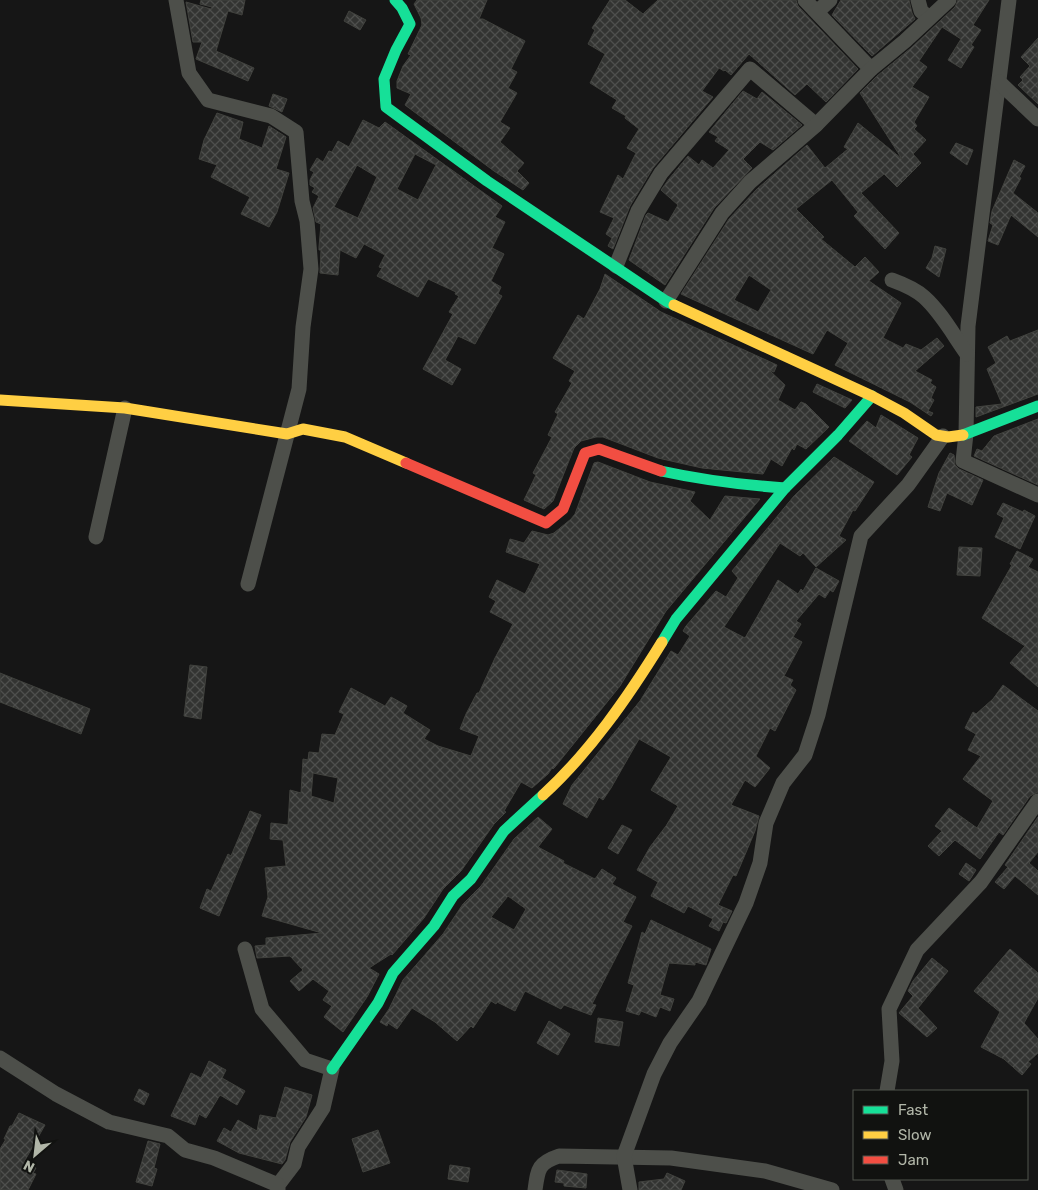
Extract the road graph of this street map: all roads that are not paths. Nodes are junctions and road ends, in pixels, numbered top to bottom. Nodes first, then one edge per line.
1 (176, 0) edge
2 (395, 0) edge
3 (805, 0) edge
4 (830, 0) edge
5 (918, 0) edge
6 (949, 0) edge
7 (1009, 0) edge
8 (817, 12) junction
9 (929, 18) junction
10 (871, 68) junction
11 (998, 82) junction
12 (1038, 119) edge
13 (816, 125) junction
14 (616, 266) junction
15 (892, 280) dead end
16 (666, 301) junction
17 (967, 354) junction
18 (872, 396) junction
19 (0, 400) edge
20 (1038, 406) edge
21 (125, 408) junction
22 (288, 434) junction
23 (966, 434) junction
24 (943, 436) junction
25 (785, 488) junction
26 (1038, 495) edge
27 (96, 537) dead end
28 (248, 584) dead end
29 (1038, 801) edge
30 (244, 949) dead end
31 (0, 1058) edge
32 (332, 1069) junction
33 (887, 1090) edge
34 (624, 1156) junction
35 (278, 1188) edge
36 (535, 1190) edge
37 (630, 1190) edge
38 (832, 1190) edge

1 - 22 street
2 - 14 street
3 - 8 street
4 - 8 street
5 - 9 street
6 - 9 street
7 - 11 street
8 - 10 street
9 - 10 street
10 - 13 street
11 - 12 street
11 - 17 street
13 - 14 street
13 - 16 street
14 - 16 street
15 - 17 street
16 - 18 street
17 - 23 street
18 - 24 street
18 - 25 street
19 - 21 street
20 - 23 street
21 - 22 street
21 - 27 street
22 - 25 street
22 - 28 street
23 - 24 street
23 - 26 street
24 - 34 street
25 - 32 street
29 - 33 street
30 - 32 street
31 - 35 street
32 - 35 street
34 - 36 street
34 - 37 street
34 - 38 street

